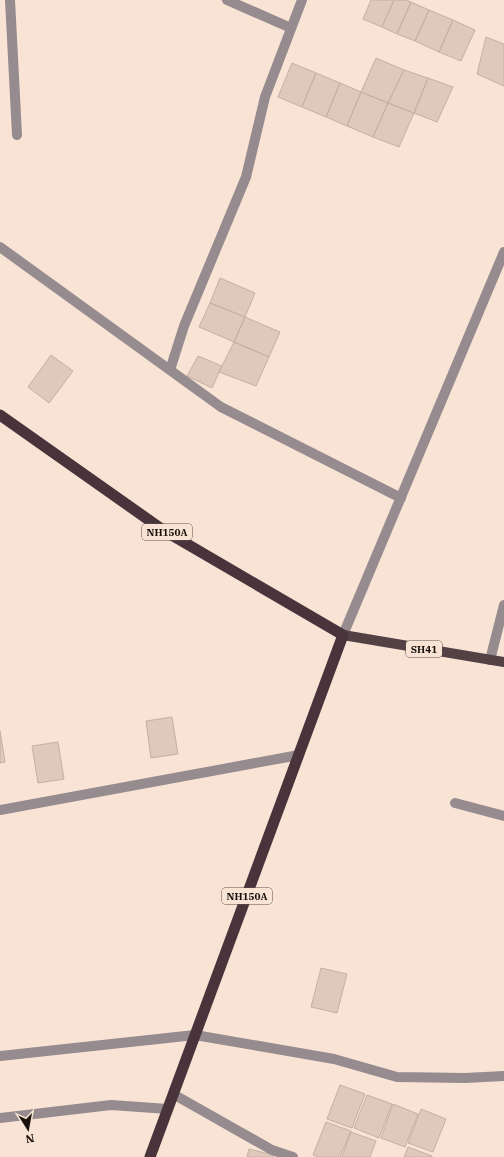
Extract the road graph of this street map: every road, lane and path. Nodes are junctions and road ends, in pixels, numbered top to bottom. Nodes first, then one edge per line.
1 (10, 0) edge
2 (226, 0) edge
3 (302, 0) edge
4 (291, 28) junction
5 (17, 135) dead end
6 (0, 247) edge
7 (504, 252) edge
8 (170, 370) junction
9 (0, 415) edge
10 (401, 498) junction
11 (504, 605) edge
12 (343, 635) junction
13 (490, 660) junction
14 (504, 662) edge
15 (299, 755) junction
16 (455, 803) dead end
17 (0, 810) edge
18 (504, 816) edge
19 (195, 1035) junction
20 (0, 1056) edge
21 (504, 1076) edge
22 (174, 1094) junction
23 (168, 1109) junction
24 (0, 1118) edge
25 (150, 1157) edge
26 (293, 1157) edge

1 - 5 street
2 - 4 street
3 - 4 street
4 - 8 street
6 - 8 street
7 - 10 street
8 - 10 street
9 - 12 highway, NH150A
10 - 12 street
11 - 13 street
12 - 13 main road, SH41
12 - 15 highway, NH150A
13 - 14 main road, SH41
15 - 17 street
15 - 19 highway, NH150A
16 - 18 street
19 - 20 street
19 - 21 street
19 - 22 highway, NH150A
22 - 23 highway, NH150A
22 - 26 street
23 - 24 street
23 - 25 highway, NH150A

